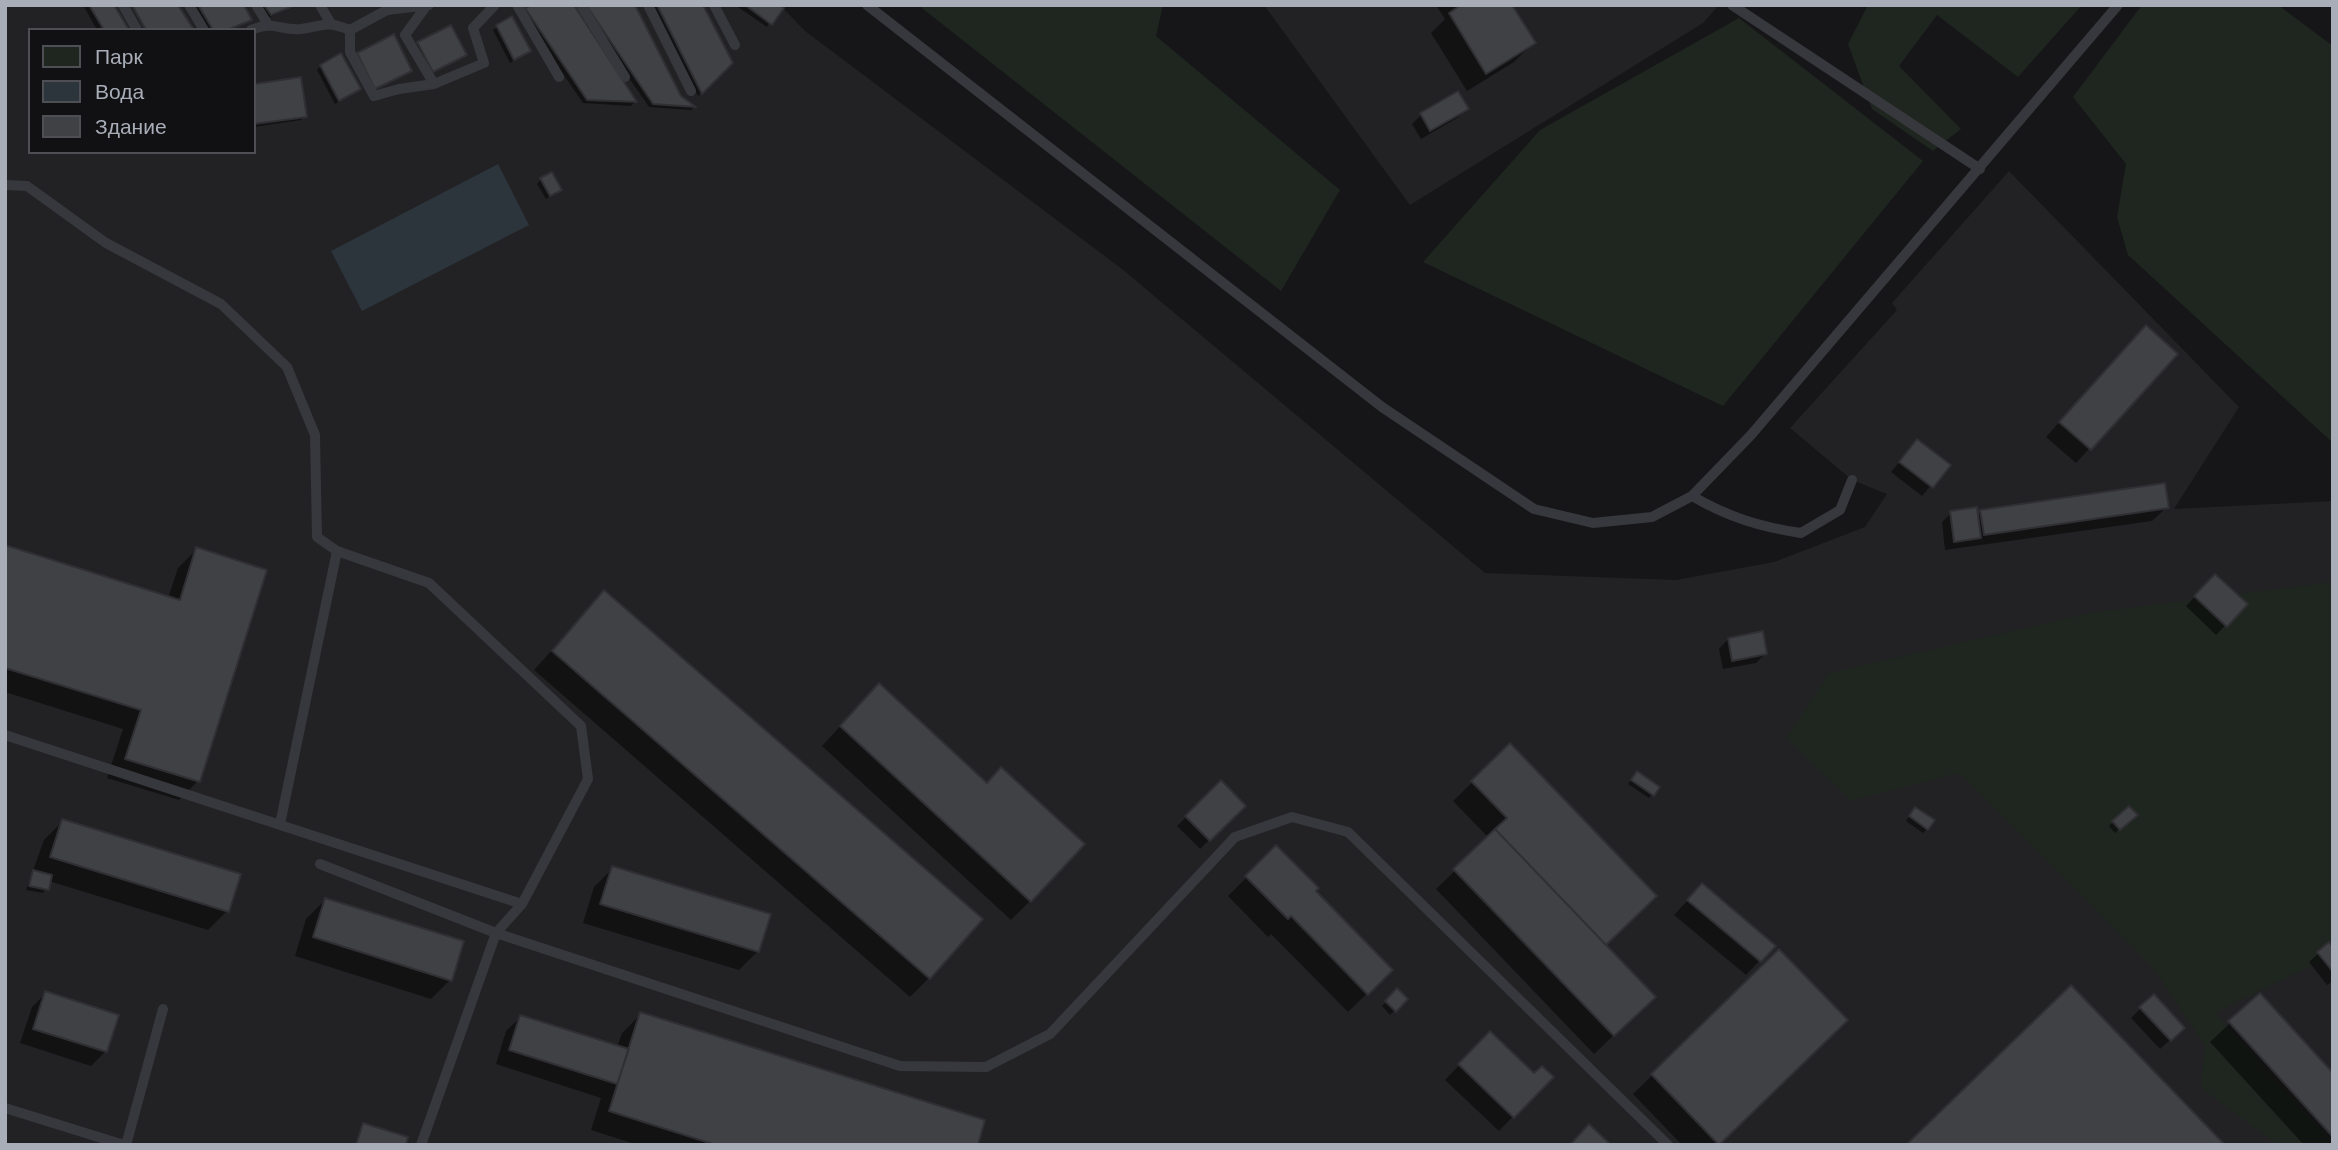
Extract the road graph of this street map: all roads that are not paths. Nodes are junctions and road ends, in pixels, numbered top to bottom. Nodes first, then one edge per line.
1 (123, 5) edge
2 (189, 5) edge
3 (256, 5) edge
4 (320, 5) edge
5 (427, 5) edge
6 (495, 5) edge
7 (517, 5) edge
8 (581, 5) edge
9 (648, 5) edge
10 (714, 5) edge
11 (867, 5) edge
12 (1732, 5) edge
13 (2118, 5) edge
14 (386, 8) edge
15 (330, 22) junction
16 (267, 23) junction
17 (137, 28) edge
18 (203, 28) edge
19 (256, 28) edge
20 (350, 30) junction
21 (735, 45) dead end
22 (559, 77) dead end
23 (625, 78) dead end
24 (434, 84) junction
25 (691, 91) dead end
26 (1980, 169) junction
27 (5, 185) edge
28 (1852, 480) dead end
29 (1692, 496) junction
30 (337, 551) junction
31 (5, 735) edge
32 (280, 824) junction
33 (320, 864) dead end
34 (522, 904) junction
35 (496, 933) junction
36 (163, 1009) dead end
37 (5, 1108) edge
38 (125, 1145) edge
39 (421, 1145) edge
40 (1668, 1145) edge

1 - 17 lane
2 - 18 lane
3 - 16 lane
4 - 15 lane
5 - 14 lane
5 - 24 lane
6 - 24 lane
7 - 22 lane
8 - 23 lane
9 - 25 lane
10 - 21 lane
11 - 29 lane
12 - 26 lane
13 - 26 lane
14 - 20 lane
15 - 16 lane
15 - 20 lane
16 - 19 lane
20 - 24 lane
26 - 29 lane
27 - 30 lane
28 - 29 lane
30 - 32 lane
30 - 34 lane
31 - 32 lane
32 - 34 lane
33 - 35 lane
34 - 35 lane
35 - 39 lane
35 - 40 lane
36 - 38 lane
37 - 38 lane

